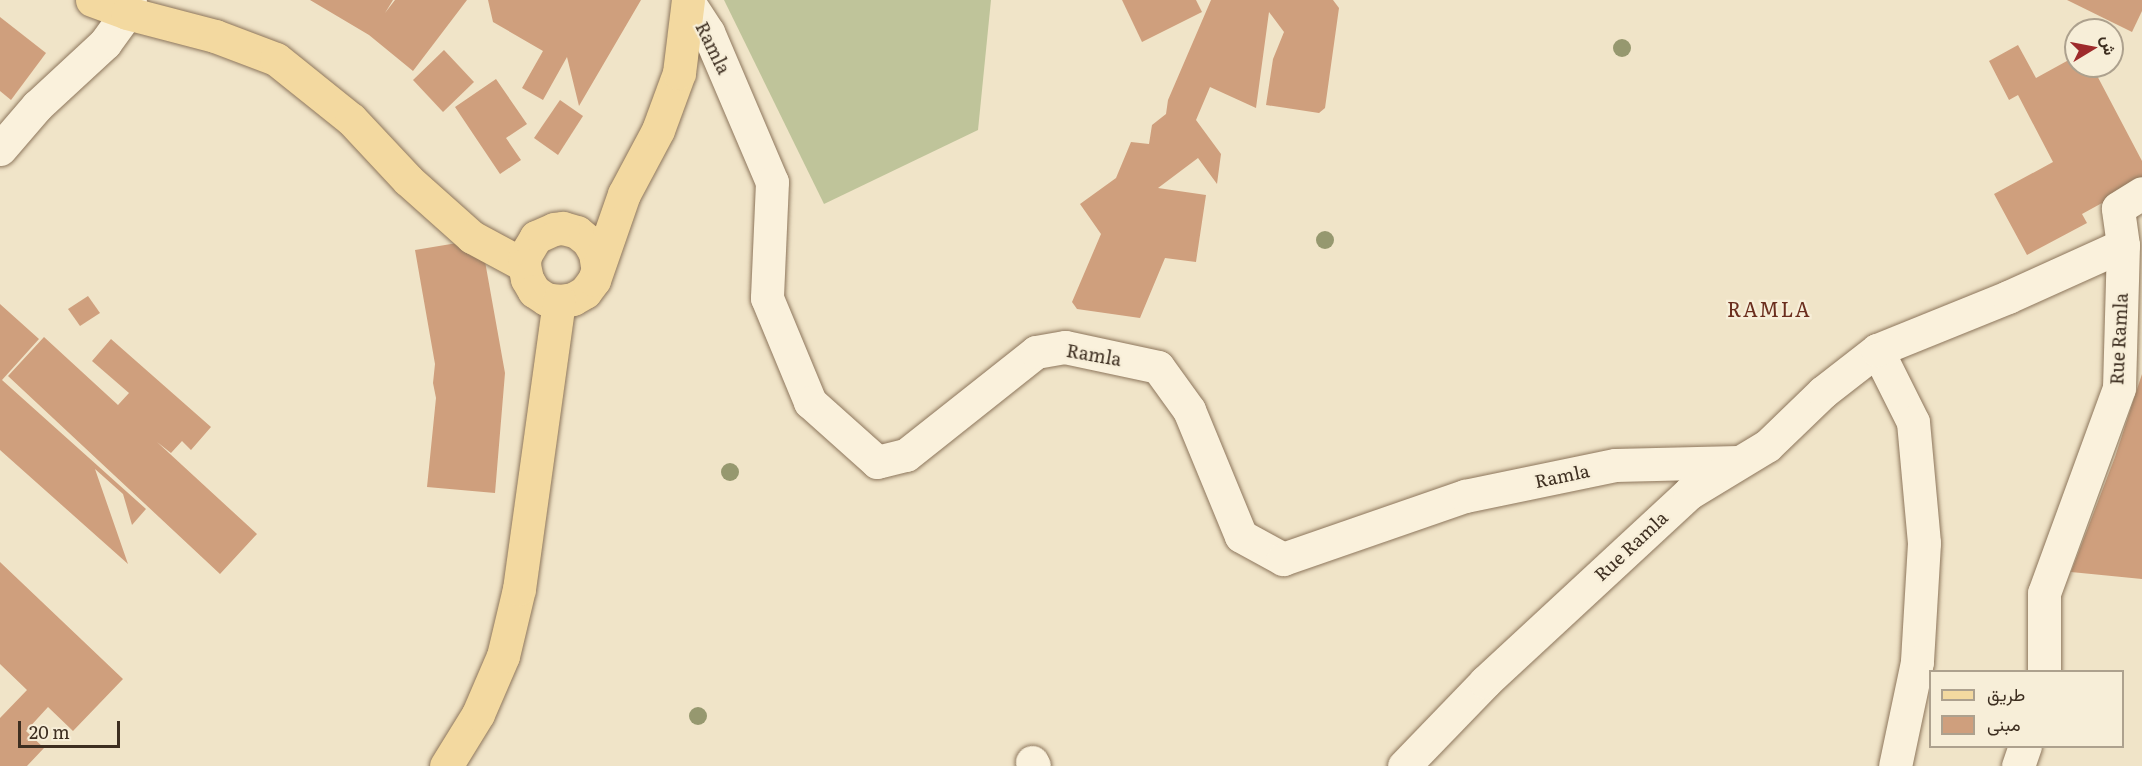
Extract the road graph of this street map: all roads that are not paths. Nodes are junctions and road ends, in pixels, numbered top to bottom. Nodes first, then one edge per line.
1 (92, 0) edge
2 (688, 2) edge
3 (128, 6) edge
4 (0, 149) edge
5 (2142, 193) edge
6 (624, 194) junction
7 (541, 244) junction
8 (2123, 245) junction
9 (597, 266) junction
10 (560, 302) junction
11 (1877, 350) junction
12 (1738, 462) junction
13 (2044, 670) edge
14 (2025, 748) edge
15 (446, 766) edge
16 (1404, 766) edge
17 (1895, 766) edge
18 (2018, 766) edge

1 - 3 main road
2 - 6 main road
2 - 12 street, Ramla
3 - 4 street
3 - 7 main road
5 - 8 street, Rue Ramla
6 - 7 main road
6 - 9 main road
7 - 9 main road
7 - 10 main road
8 - 11 street, Rue Ramla
8 - 13 street, Rue Ramla
9 - 10 main road
10 - 15 main road
11 - 12 street, Rue Ramla
11 - 17 street
12 - 16 street, Rue Ramla
14 - 18 street

